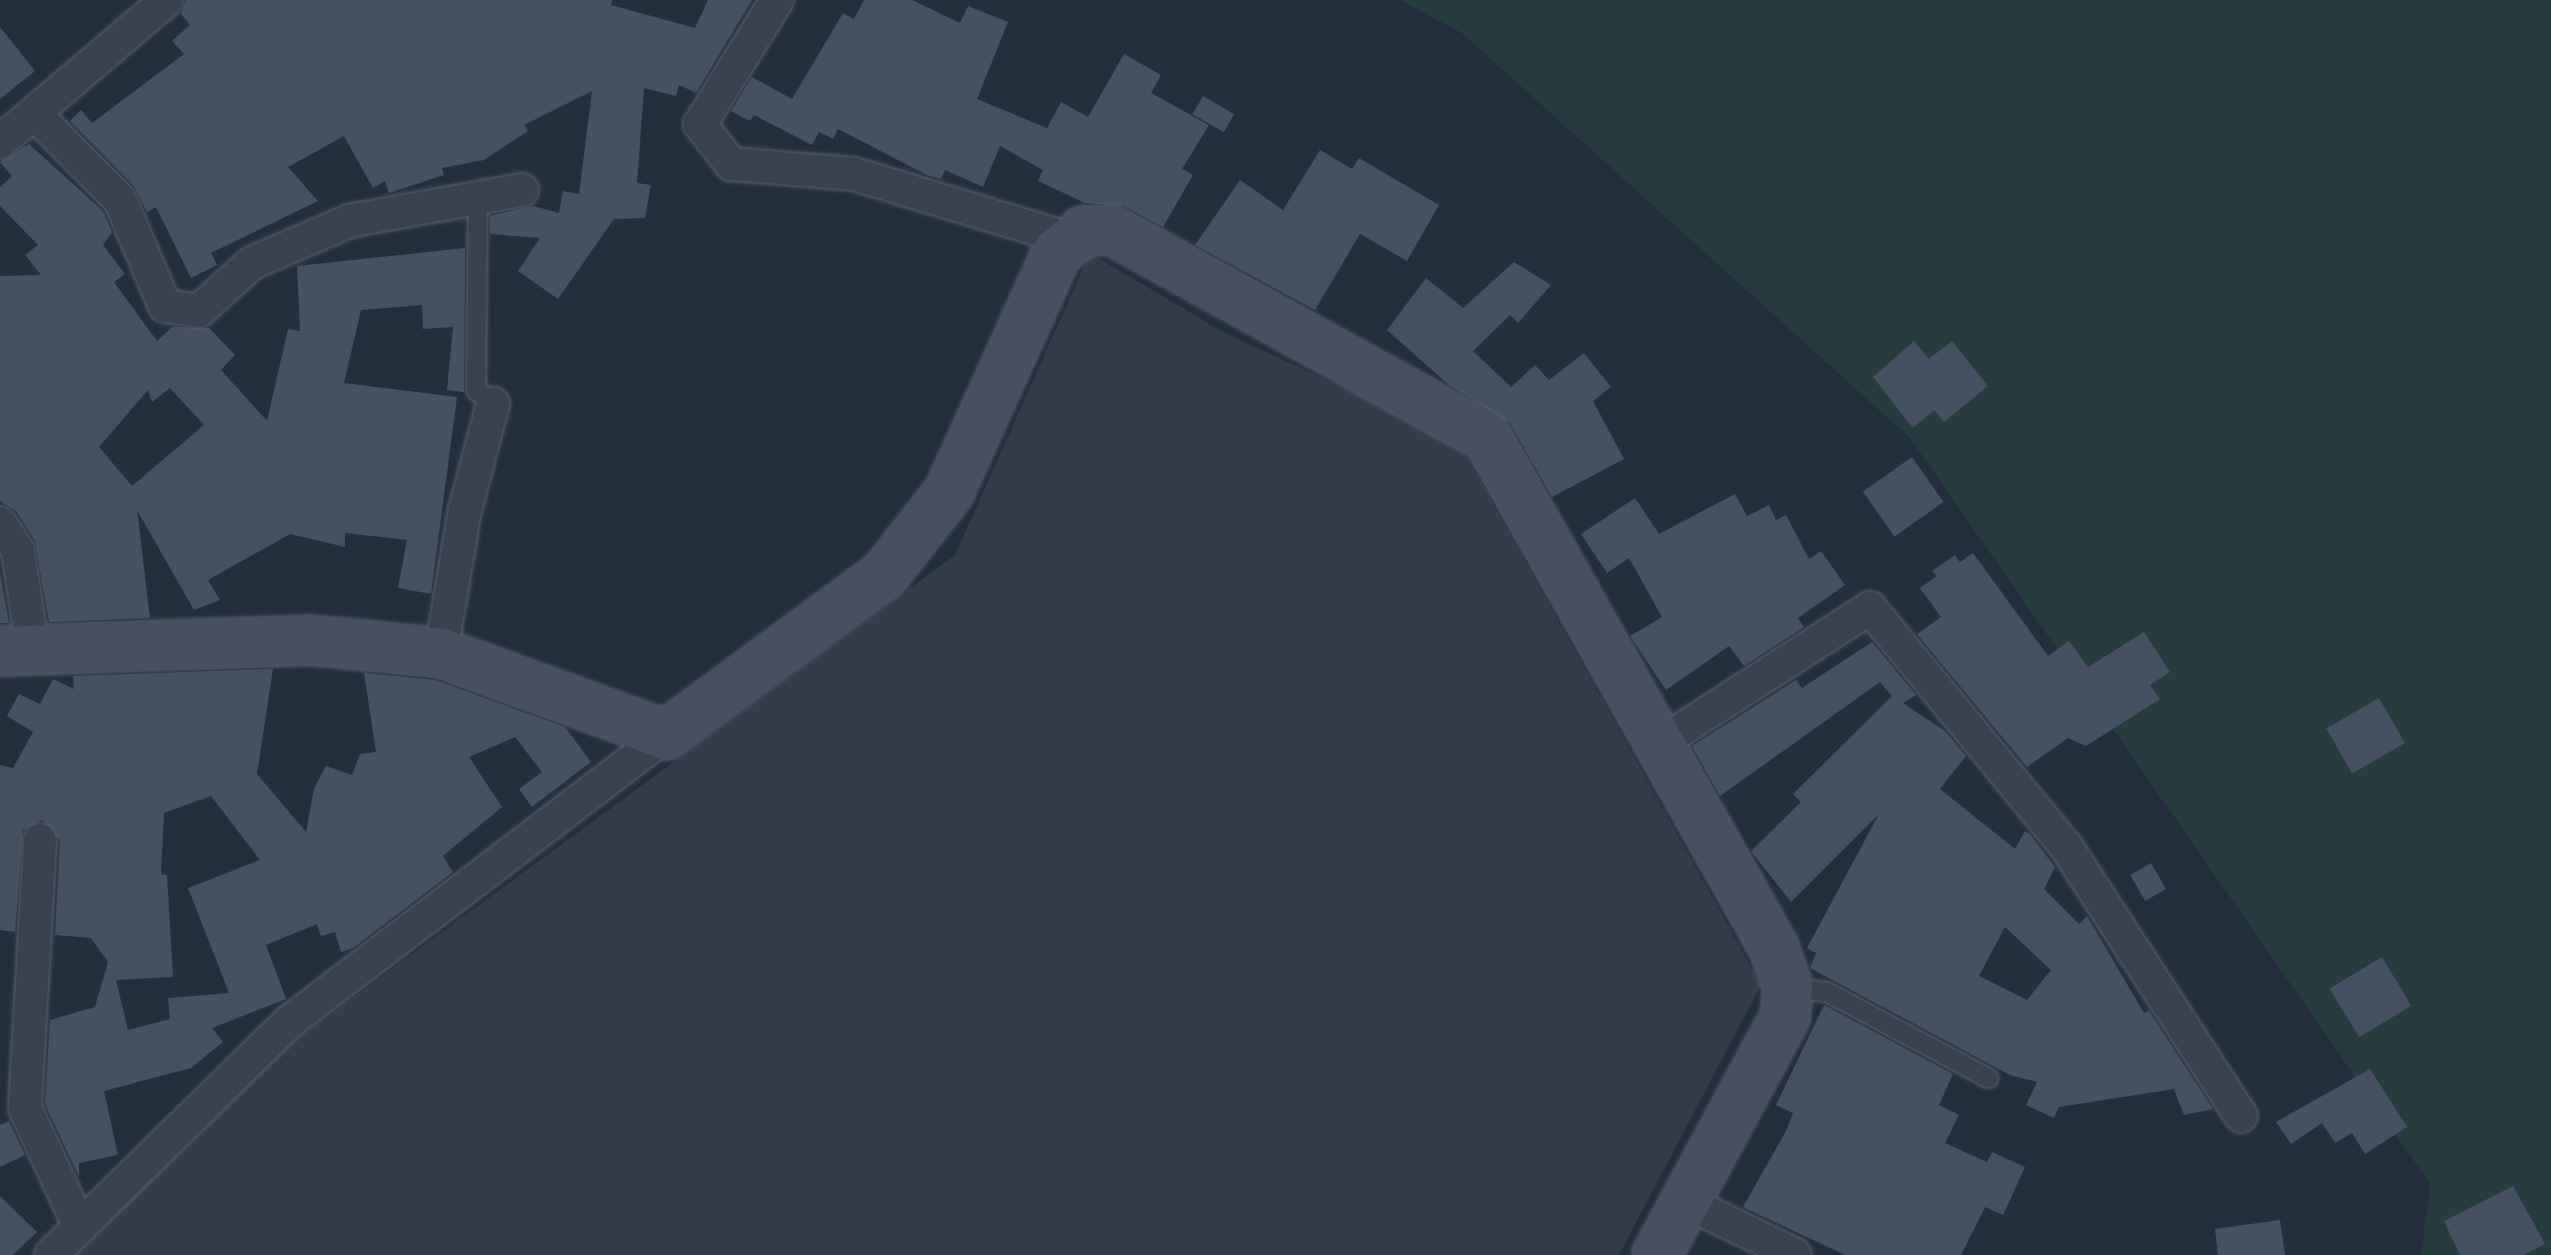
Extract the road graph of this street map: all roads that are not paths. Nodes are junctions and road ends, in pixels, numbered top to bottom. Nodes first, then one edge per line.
1 (167, 0) edge
2 (777, 0) edge
3 (34, 113) junction
4 (0, 142) edge
5 (522, 190) dead end
6 (478, 198) junction
7 (1072, 240) junction
8 (494, 404) joint
9 (0, 522) edge
10 (440, 652) junction
11 (11, 656) edge
12 (666, 735) junction
13 (1660, 744) junction
14 (40, 840) dead end
15 (1788, 988) junction
16 (1988, 1078) dead end
17 (12, 1114) edge
18 (2240, 1116) dead end
19 (1684, 1201) junction
20 (80, 1227) junction
21 (51, 1255) edge
22 (1657, 1255) edge
23 (1795, 1255) edge

1 - 3 street
2 - 7 street
3 - 4 street
3 - 6 street
5 - 6 street
6 - 8 lane
7 - 12 street
7 - 13 street
8 - 10 street
9 - 11 street
10 - 11 street
10 - 12 street
12 - 20 street
13 - 15 street
13 - 18 street
14 - 17 street
15 - 16 lane
15 - 19 street
17 - 20 street
19 - 22 street
19 - 23 street
20 - 21 street

